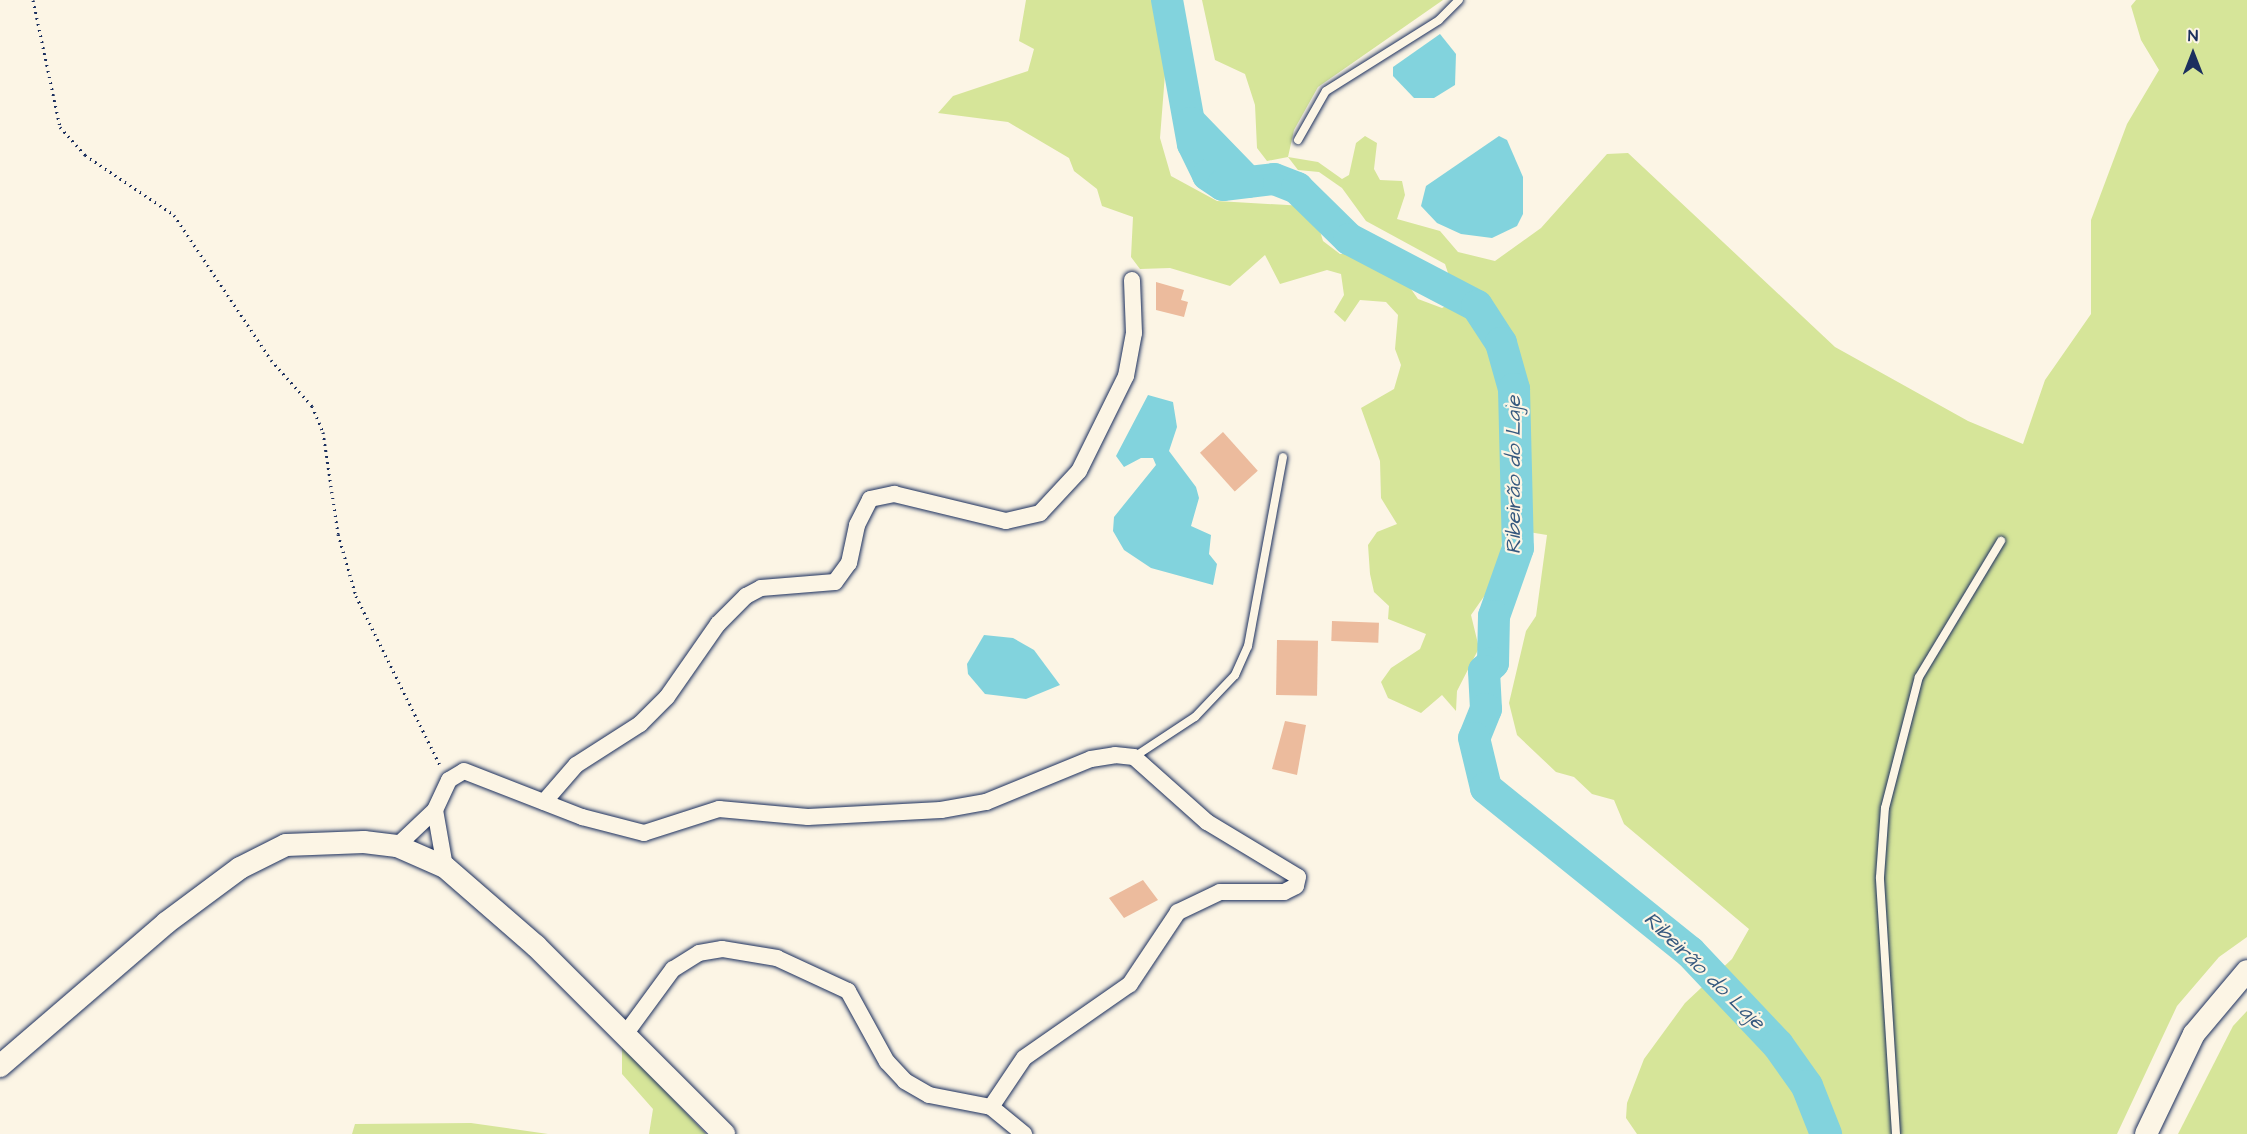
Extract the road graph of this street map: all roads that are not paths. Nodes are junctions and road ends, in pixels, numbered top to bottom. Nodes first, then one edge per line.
1 (1459, 0) edge
2 (1298, 140) dead end
3 (1132, 280) dead end
4 (1283, 457) dead end
5 (2001, 541) dead end
6 (1134, 757) junction
7 (544, 802) junction
8 (435, 810) junction
9 (397, 846) junction
10 (445, 867) junction
11 (2247, 971) edge
12 (626, 1033) junction
13 (0, 1066) edge
14 (991, 1107) junction
15 (724, 1134) edge
16 (1024, 1134) edge
17 (1896, 1134) edge
18 (2146, 1134) edge

1 - 2 lane
3 - 7 street
4 - 6 lane
5 - 17 lane
6 - 7 street
6 - 14 street
7 - 8 street
8 - 9 street
8 - 10 street
9 - 10 main road
9 - 13 main road
10 - 12 main road
11 - 18 main road
12 - 14 street
12 - 15 main road
14 - 16 street

